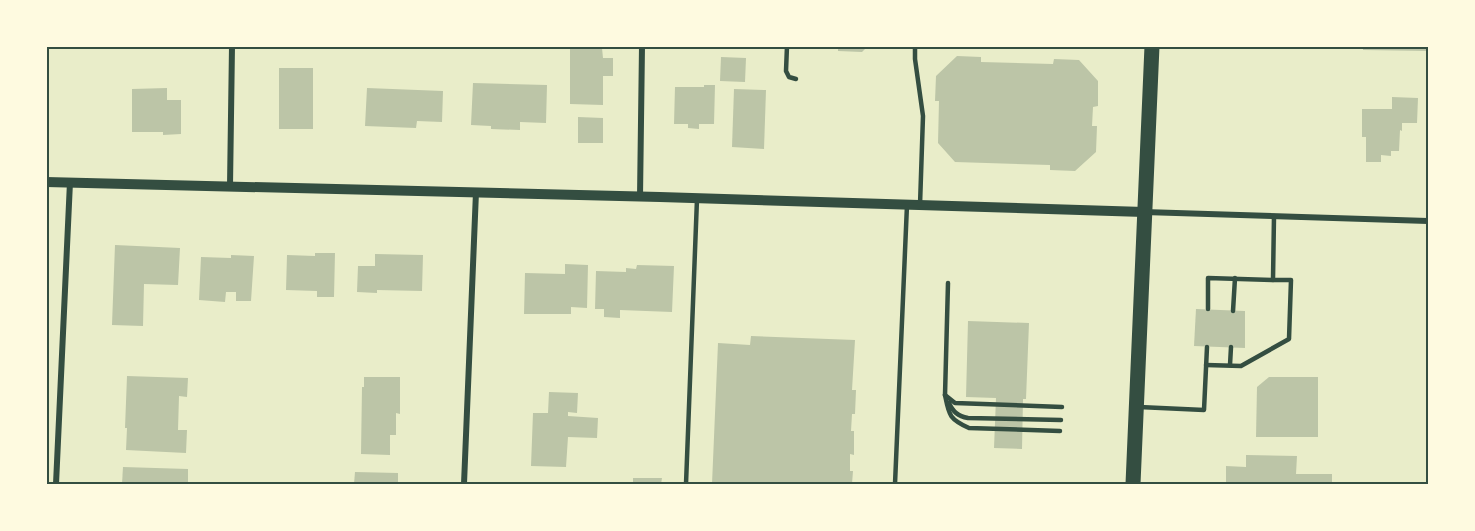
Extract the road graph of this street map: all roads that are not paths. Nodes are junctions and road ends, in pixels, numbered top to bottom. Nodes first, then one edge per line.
1 (232, 46) edge
2 (642, 46) edge
3 (787, 46) edge
4 (915, 46) edge
5 (1152, 46) edge
6 (796, 79) dead end
7 (46, 182) edge
8 (70, 182) junction
9 (230, 186) junction
10 (476, 192) junction
11 (640, 196) junction
12 (697, 198) junction
13 (907, 205) junction
14 (920, 205) junction
15 (1144, 212) junction
16 (1274, 216) junction
17 (1428, 221) edge
18 (1235, 278) junction
19 (1273, 280) junction
20 (948, 283) dead end
21 (1208, 309) dead end
22 (1233, 311) dead end
23 (1207, 347) dead end
24 (1231, 347) dead end
25 (1206, 365) junction
26 (1230, 365) junction
27 (945, 395) junction
28 (1062, 407) dead end
29 (1137, 407) junction
30 (1061, 420) dead end
31 (1060, 431) dead end
32 (57, 484) edge
33 (464, 484) edge
34 (686, 484) edge
35 (895, 484) edge
36 (1133, 484) edge

1 - 9 street
2 - 11 street
3 - 6 lane
4 - 14 lane
5 - 15 main road
7 - 8 street
8 - 9 street
8 - 32 street
9 - 10 street
10 - 11 street
10 - 33 street
11 - 12 street
12 - 13 street
12 - 34 lane
13 - 14 street
13 - 35 lane
14 - 15 street
15 - 16 street
15 - 29 main road
16 - 17 street
16 - 19 lane
18 - 19 lane
18 - 21 lane
18 - 22 lane
19 - 26 lane
20 - 27 lane
23 - 25 lane
24 - 26 lane
25 - 26 lane
25 - 29 lane
27 - 28 lane
27 - 30 lane
27 - 31 lane
29 - 36 main road

